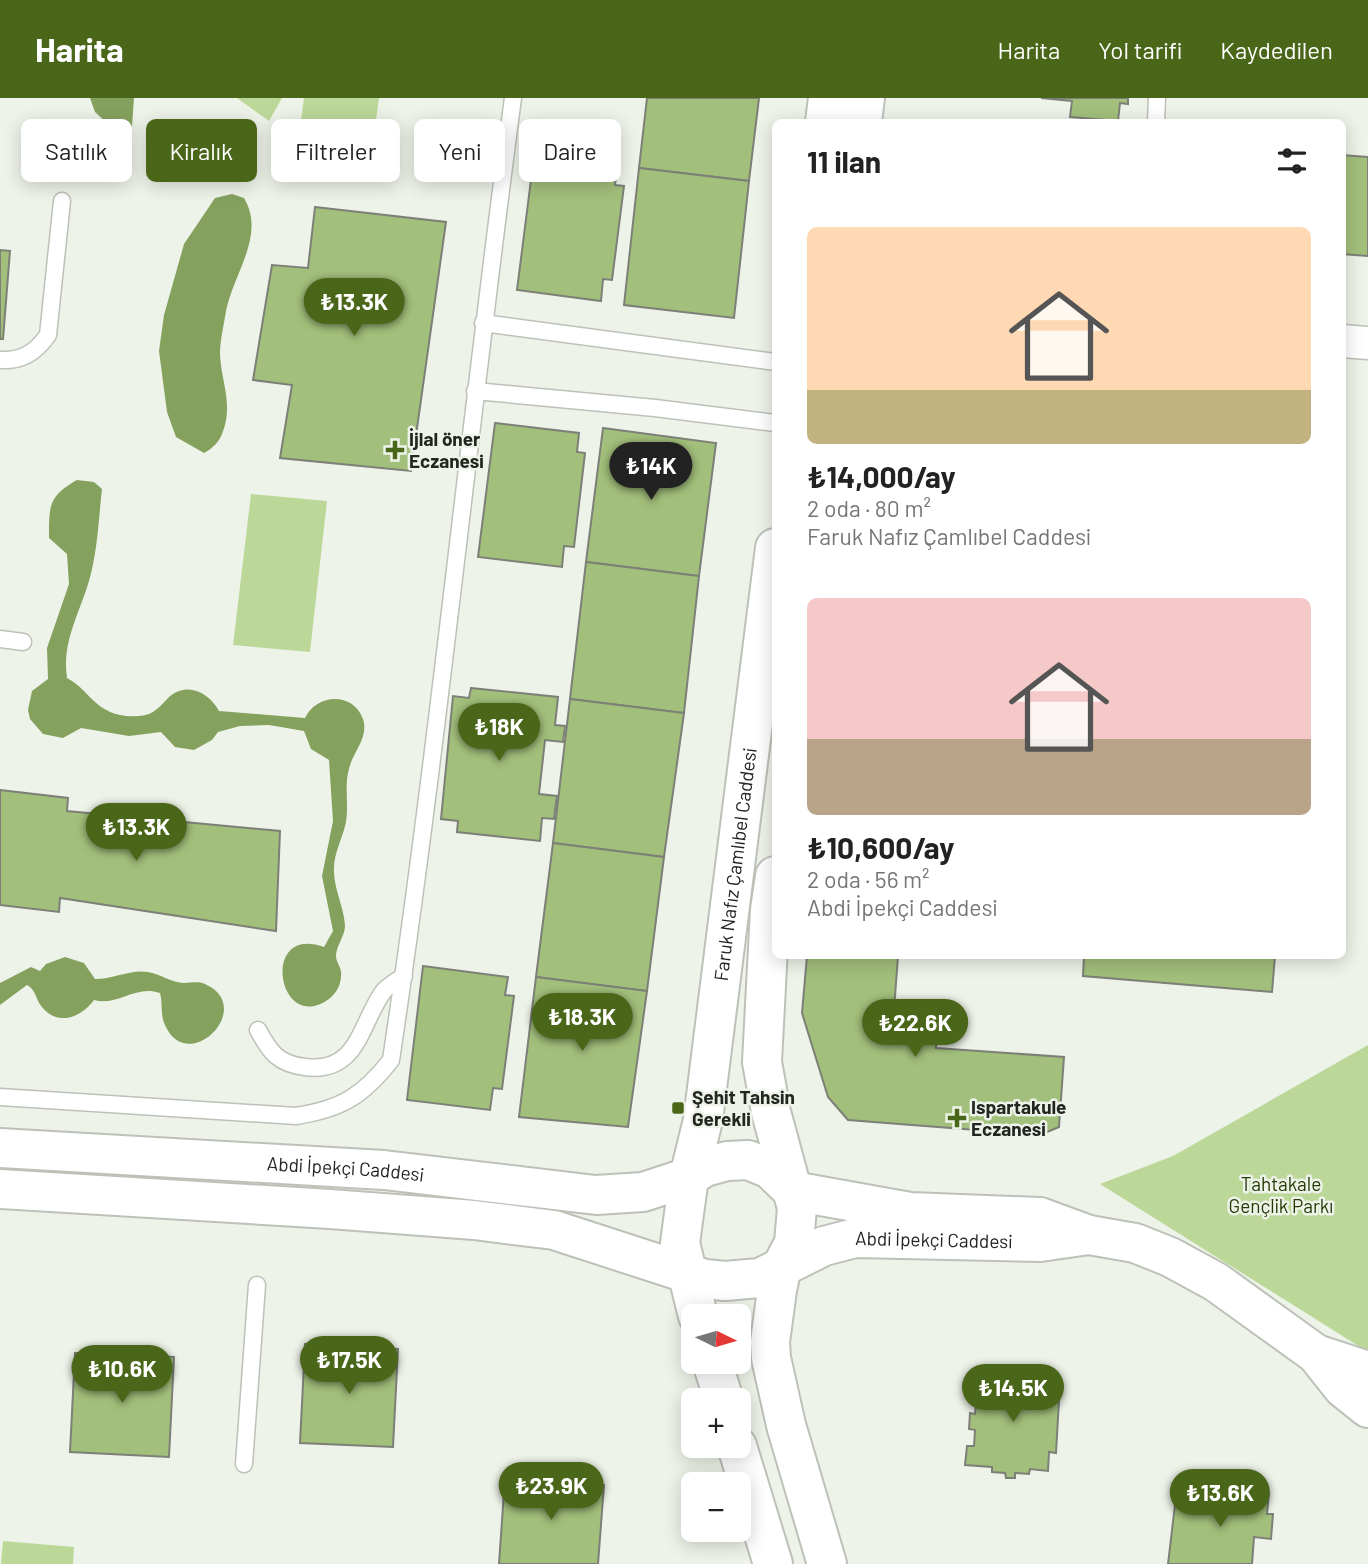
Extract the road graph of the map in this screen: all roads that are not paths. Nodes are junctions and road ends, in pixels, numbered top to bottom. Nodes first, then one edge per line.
1 (513, 98) edge
2 (828, 98) edge
3 (865, 98) edge
4 (1157, 98) edge
5 (825, 119) edge
6 (862, 119) edge
7 (1156, 119) edge
8 (62, 201) dead end
9 (482, 323) junction
10 (1346, 341) edge
11 (1368, 343) edge
12 (0, 360) edge
13 (772, 362) edge
14 (475, 391) junction
15 (772, 423) edge
16 (772, 572) edge
17 (0, 639) edge
18 (23, 642) dead end
19 (772, 903) edge
20 (404, 976) junction
21 (258, 1030) dead end
22 (0, 1097) edge
23 (0, 1148) edge
24 (689, 1177) junction
25 (0, 1189) edge
26 (793, 1191) junction
27 (1089, 1235) junction
28 (782, 1266) junction
29 (685, 1272) junction
30 (257, 1285) dead end
31 (694, 1304) edge
32 (1317, 1354) junction
33 (1368, 1371) edge
34 (1368, 1408) edge
35 (741, 1458) edge
36 (244, 1464) dead end
37 (773, 1564) edge
38 (827, 1564) edge

1 - 9 lane
2 - 5 street
3 - 6 street
4 - 7 lane
8 - 12 lane
9 - 13 lane
9 - 14 lane
10 - 11 street
14 - 15 lane
14 - 20 lane
16 - 24 street, Faruk Nafız Çamlıbel Caddesi
17 - 18 lane
19 - 26 street, Faruk Nafız Çamlıbel Caddesi
20 - 21 lane
20 - 22 lane
23 - 24 street, Abdi İpekçi Caddesi
24 - 26 street
24 - 29 street, Faruk Nafız Çamlıbel Caddesi
25 - 29 street, Abdi İpekçi Caddesi
26 - 27 street, Abdi İpekçi Caddesi
26 - 28 street, Faruk Nafız Çamlıbel Caddesi
27 - 28 street, Abdi İpekçi Caddesi
27 - 32 street, Abdi İpekçi Caddesi
28 - 29 street
28 - 38 street, Faruk Nafız Çamlıbel Caddesi
29 - 31 street, Faruk Nafız Çamlıbel Caddesi
30 - 36 lane
32 - 33 street
32 - 34 street
35 - 37 street

